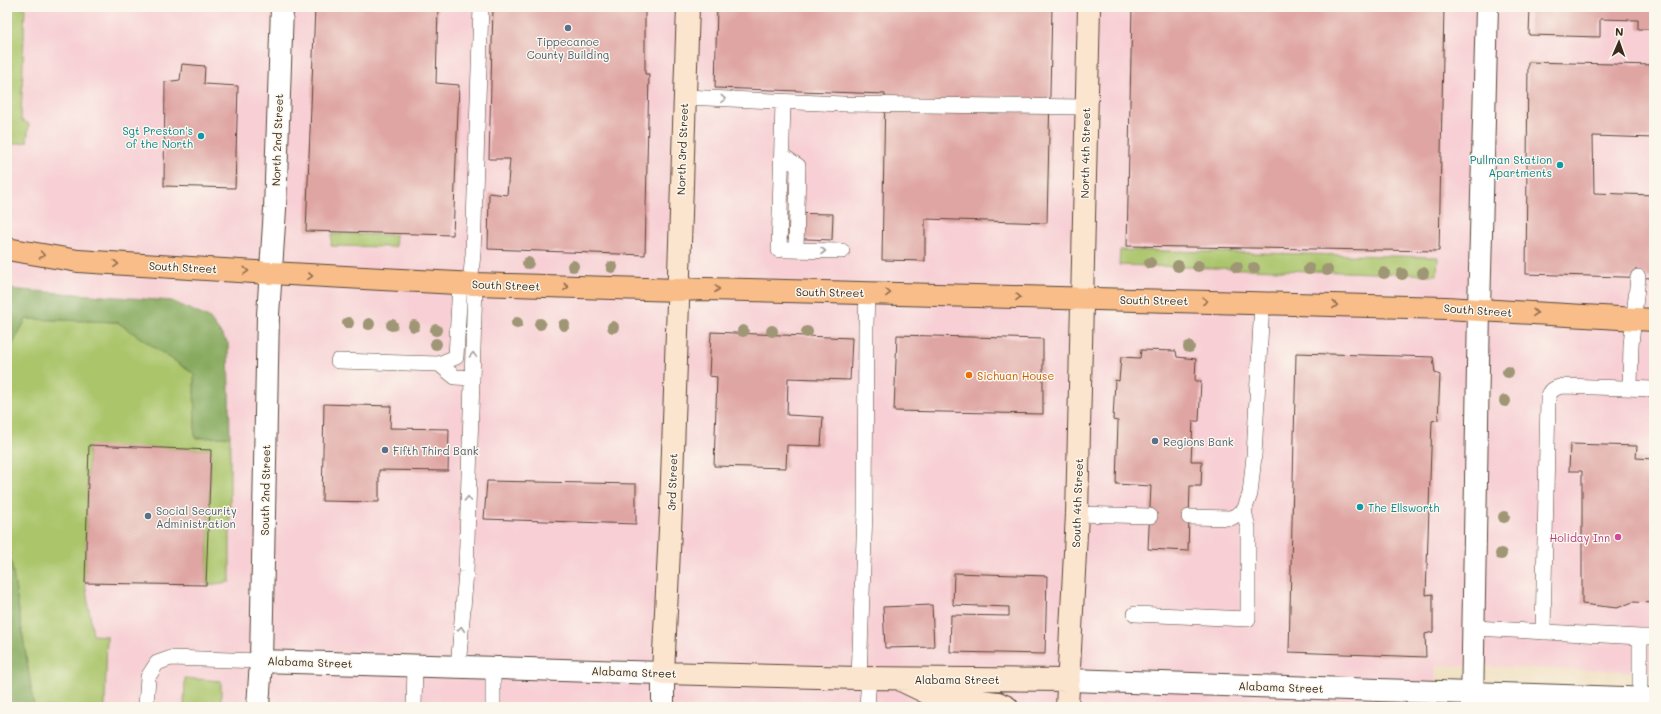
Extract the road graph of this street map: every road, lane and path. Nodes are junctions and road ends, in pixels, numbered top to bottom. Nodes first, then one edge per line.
1 (282, 7) edge
2 (481, 7) edge
3 (688, 7) edge
4 (1089, 7) edge
5 (1487, 7) edge
6 (684, 97) junction
7 (783, 102) junction
8 (1086, 107) junction
9 (783, 156) junction
10 (7, 249) edge
11 (796, 250) junction
12 (842, 251) dead end
13 (271, 273) junction
14 (1638, 278) dead end
15 (469, 284) junction
16 (678, 290) junction
17 (868, 293) junction
18 (1082, 298) junction
19 (1262, 303) junction
20 (1479, 309) junction
21 (1644, 319) edge
22 (338, 361) dead end
23 (439, 364) junction
24 (472, 378) junction
25 (1630, 388) junction
26 (1654, 389) edge
27 (1244, 511) junction
28 (1077, 514) junction
29 (1150, 516) dead end
30 (1189, 517) dead end
31 (1135, 614) dead end
32 (1474, 628) junction
33 (1543, 632) junction
34 (1647, 637) edge
35 (261, 661) junction
36 (415, 666) junction
37 (458, 668) junction
38 (493, 668) junction
39 (663, 673) junction
40 (864, 678) junction
41 (897, 678) junction
42 (1069, 680) junction
43 (1647, 698) edge
44 (1472, 700) edge
45 (146, 707) edge
46 (258, 707) edge
47 (414, 707) edge
48 (493, 707) edge
49 (663, 707) edge
50 (867, 707) edge
51 (1006, 707) edge
52 (1067, 707) edge

1 - 13 street, North 2nd Street
2 - 15 lane
3 - 6 street, North 3rd Street
4 - 8 street, North 4th Street
5 - 20 street
6 -> 7 lane
6 - 16 street, North 3rd Street
7 - 8 lane
7 - 9 lane
8 - 18 street, North 4th Street
9 - 11 lane
9 - 11 lane
10 -> 13 main road, South Street
11 -> 12 lane
13 -> 15 main road, South Street
13 - 35 street, South 2nd Street
14 - 21 lane
15 -> 16 main road, South Street
15 - 23 lane
24 -> 15 lane
16 -> 17 main road, South Street
16 - 39 street, 3rd Street
17 -> 18 main road, South Street
17 - 40 lane
18 -> 19 main road, South Street
18 - 28 street, South 4th Street
19 -> 20 main road, South Street
19 - 27 lane
20 -> 21 main road, South Street
20 - 32 street
21 - 25 lane
22 - 23 lane
23 - 24 lane
37 -> 24 lane
25 - 26 lane
25 - 33 lane
27 - 30 lane
27 - 31 lane
28 - 29 lane
28 - 42 street, South 4th Street
32 - 33 lane
32 - 44 street
33 - 34 lane
34 - 43 lane
35 - 36 street, Alabama Street
35 - 45 lane
35 - 46 street, South 2nd Street
36 - 37 street, Alabama Street
36 - 47 lane
37 - 38 street, Alabama Street
38 - 39 street, Alabama Street
38 - 48 lane
39 - 40 street, Alabama Street
39 - 49 street
40 - 41 street, Alabama Street
40 - 50 lane
41 - 42 street, Alabama Street
41 - 51 street
42 - 44 street, Alabama Street
42 - 52 street, South 4th Street
43 - 44 street, Alabama Street

